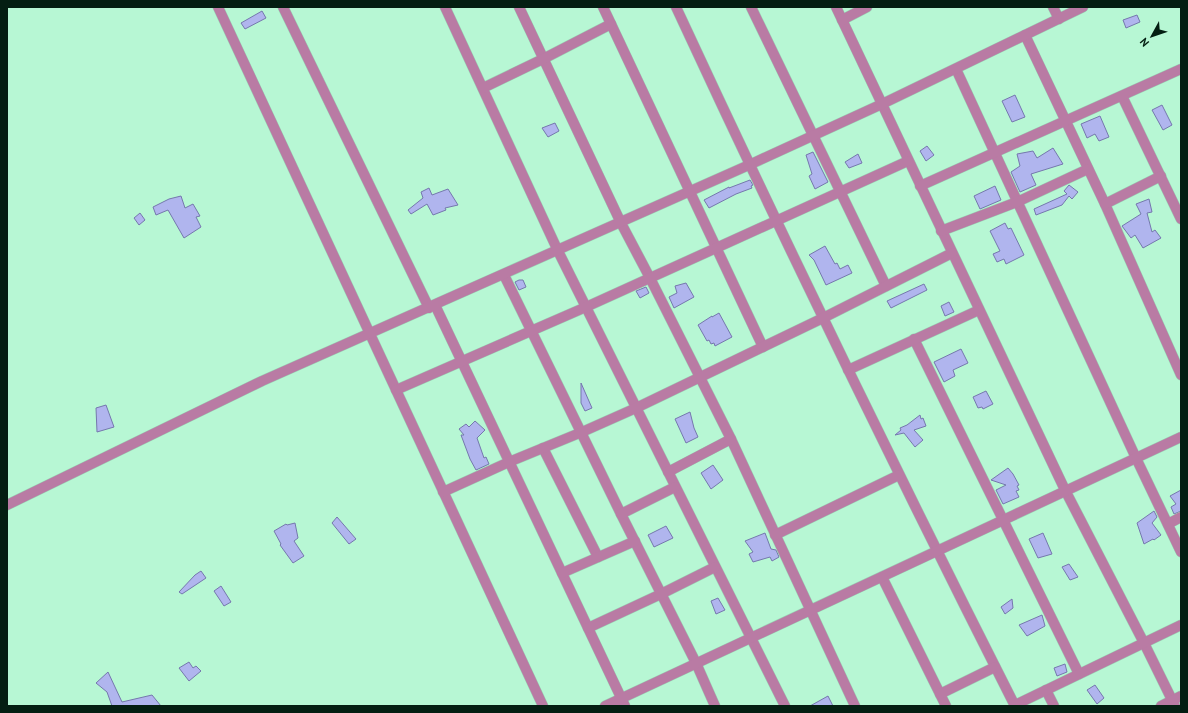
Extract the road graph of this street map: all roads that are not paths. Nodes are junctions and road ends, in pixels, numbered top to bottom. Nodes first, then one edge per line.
1 (218, 7) edge
2 (283, 7) edge
3 (445, 7) edge
4 (519, 7) edge
5 (603, 7) edge
6 (676, 7) edge
7 (752, 7) edge
8 (836, 7) edge
9 (867, 7) edge
10 (1053, 7) edge
11 (1083, 7) edge
12 (1059, 18) junction
13 (842, 20) junction
14 (611, 24) junction
15 (1025, 35) junction
16 (543, 59) junction
17 (956, 68) junction
18 (1180, 71) edge
19 (483, 88) junction
20 (1122, 96) junction
21 (882, 104) junction
22 (1066, 121) junction
23 (814, 136) junction
24 (995, 153) junction
25 (908, 161) junction
26 (749, 165) junction
27 (1088, 169) junction
28 (1161, 176) junction
29 (920, 186) junction
30 (841, 191) junction
31 (689, 192) junction
32 (1017, 202) junction
33 (1105, 204) junction
34 (1181, 219) edge
35 (776, 221) junction
36 (621, 223) junction
37 (941, 231) junction
38 (716, 248) junction
39 (558, 251) junction
40 (952, 253) junction
41 (504, 275) junction
42 (650, 278) junction
43 (886, 286) junction
44 (432, 306) junction
45 (586, 307) junction
46 (979, 310) junction
47 (823, 318) junction
48 (532, 330) junction
49 (370, 334) junction
50 (914, 340) junction
51 (763, 347) junction
52 (461, 361) junction
53 (1179, 363) edge
54 (848, 370) junction
55 (1181, 375) edge
56 (701, 377) junction
57 (396, 390) junction
58 (636, 408) junction
59 (582, 432) junction
60 (1181, 437) edge
61 (731, 439) junction
62 (543, 448) junction
63 (1136, 458) junction
64 (509, 462) junction
65 (668, 472) junction
66 (899, 475) junction
67 (675, 487) junction
68 (1065, 490) junction
69 (443, 492) junction
70 (7, 505) edge
71 (621, 514) junction
72 (1181, 517) edge
73 (1003, 519) junction
74 (1168, 524) junction
75 (775, 535) junction
76 (635, 541) junction
77 (936, 551) junction
78 (1181, 552) edge
79 (598, 557) junction
80 (715, 567) junction
81 (562, 573) junction
82 (882, 577) junction
83 (661, 594) junction
84 (810, 609) junction
85 (1181, 625) edge
86 (588, 628) junction
87 (750, 638) junction
88 (1144, 643) junction
89 (696, 663) junction
90 (995, 666) junction
91 (1079, 674) junction
92 (1046, 690) junction
93 (940, 694) junction
94 (1176, 701) edge
95 (624, 702) edge
96 (1015, 705) edge
97 (543, 706) edge
98 (605, 706) edge
99 (715, 706) edge
100 (785, 706) edge
101 (855, 706) edge
102 (946, 706) edge
103 (1054, 706) edge
104 (1161, 706) edge

1 - 49 street
2 - 44 street
3 - 19 street
4 - 16 street
5 - 14 street
6 - 26 street
7 - 23 street
8 - 13 street
9 - 13 street
10 - 12 street
11 - 12 street
12 - 15 street
13 - 21 street
14 - 16 street
14 - 31 street
15 - 17 street
15 - 22 street
16 - 19 street
16 - 36 street
17 - 21 street
17 - 24 street
18 - 20 street
19 - 39 street
20 - 22 street
20 - 28 street
21 - 23 street
21 - 25 street
22 - 24 street
22 - 27 street
23 - 26 street
23 - 30 street
24 - 29 street
24 - 32 street
25 - 29 street
25 - 30 street
26 - 31 street
26 - 35 street
27 - 32 street
27 - 33 street
28 - 33 street
28 - 34 street
29 - 37 street
30 - 35 street
30 - 43 street
31 - 36 street
31 - 38 street
32 - 37 street
32 - 63 street
33 - 53 street
35 - 38 street
35 - 47 street
36 - 39 street
36 - 42 street
37 - 40 street
38 - 42 street
38 - 51 street
39 - 41 street
39 - 45 street
40 - 43 street
40 - 46 street
41 - 44 street
41 - 48 street
42 - 45 street
42 - 56 street
43 - 47 street
44 - 49 street
44 - 52 street
45 - 48 street
45 - 58 street
46 - 50 street
46 - 68 street
47 - 51 street
47 - 54 street
48 - 52 street
48 - 59 street
49 - 57 street
49 - 70 street
50 - 54 street
50 - 73 street
51 - 56 street
52 - 57 street
52 - 64 street
53 - 55 street
54 - 66 street
56 - 58 street
56 - 61 street
57 - 69 street
58 - 59 street
58 - 65 street
59 - 62 street
59 - 71 street
60 - 63 street
61 - 65 street
61 - 75 street
62 - 64 street
62 - 79 street
63 - 68 street
63 - 74 street
64 - 69 street
64 - 81 street
65 - 67 street
66 - 75 street
66 - 77 street
67 - 71 street
67 - 80 street
68 - 73 street
68 - 88 street
69 - 97 street
71 - 76 street
72 - 74 street
73 - 77 street
73 - 91 street
74 - 78 street
75 - 84 street
76 - 79 street
76 - 83 street
77 - 82 street
77 - 90 street
79 - 81 street
80 - 83 street
80 - 87 street
81 - 86 street
82 - 84 street
82 - 93 street
83 - 86 street
83 - 89 street
84 - 87 street
84 - 101 street
85 - 88 street
86 - 95 street
87 - 89 street
87 - 100 street
88 - 91 street
88 - 94 street
89 - 95 street
89 - 99 street
90 - 93 street
90 - 96 street
91 - 92 street
92 - 96 street
92 - 103 street
93 - 102 street
94 - 104 street
95 - 98 street

